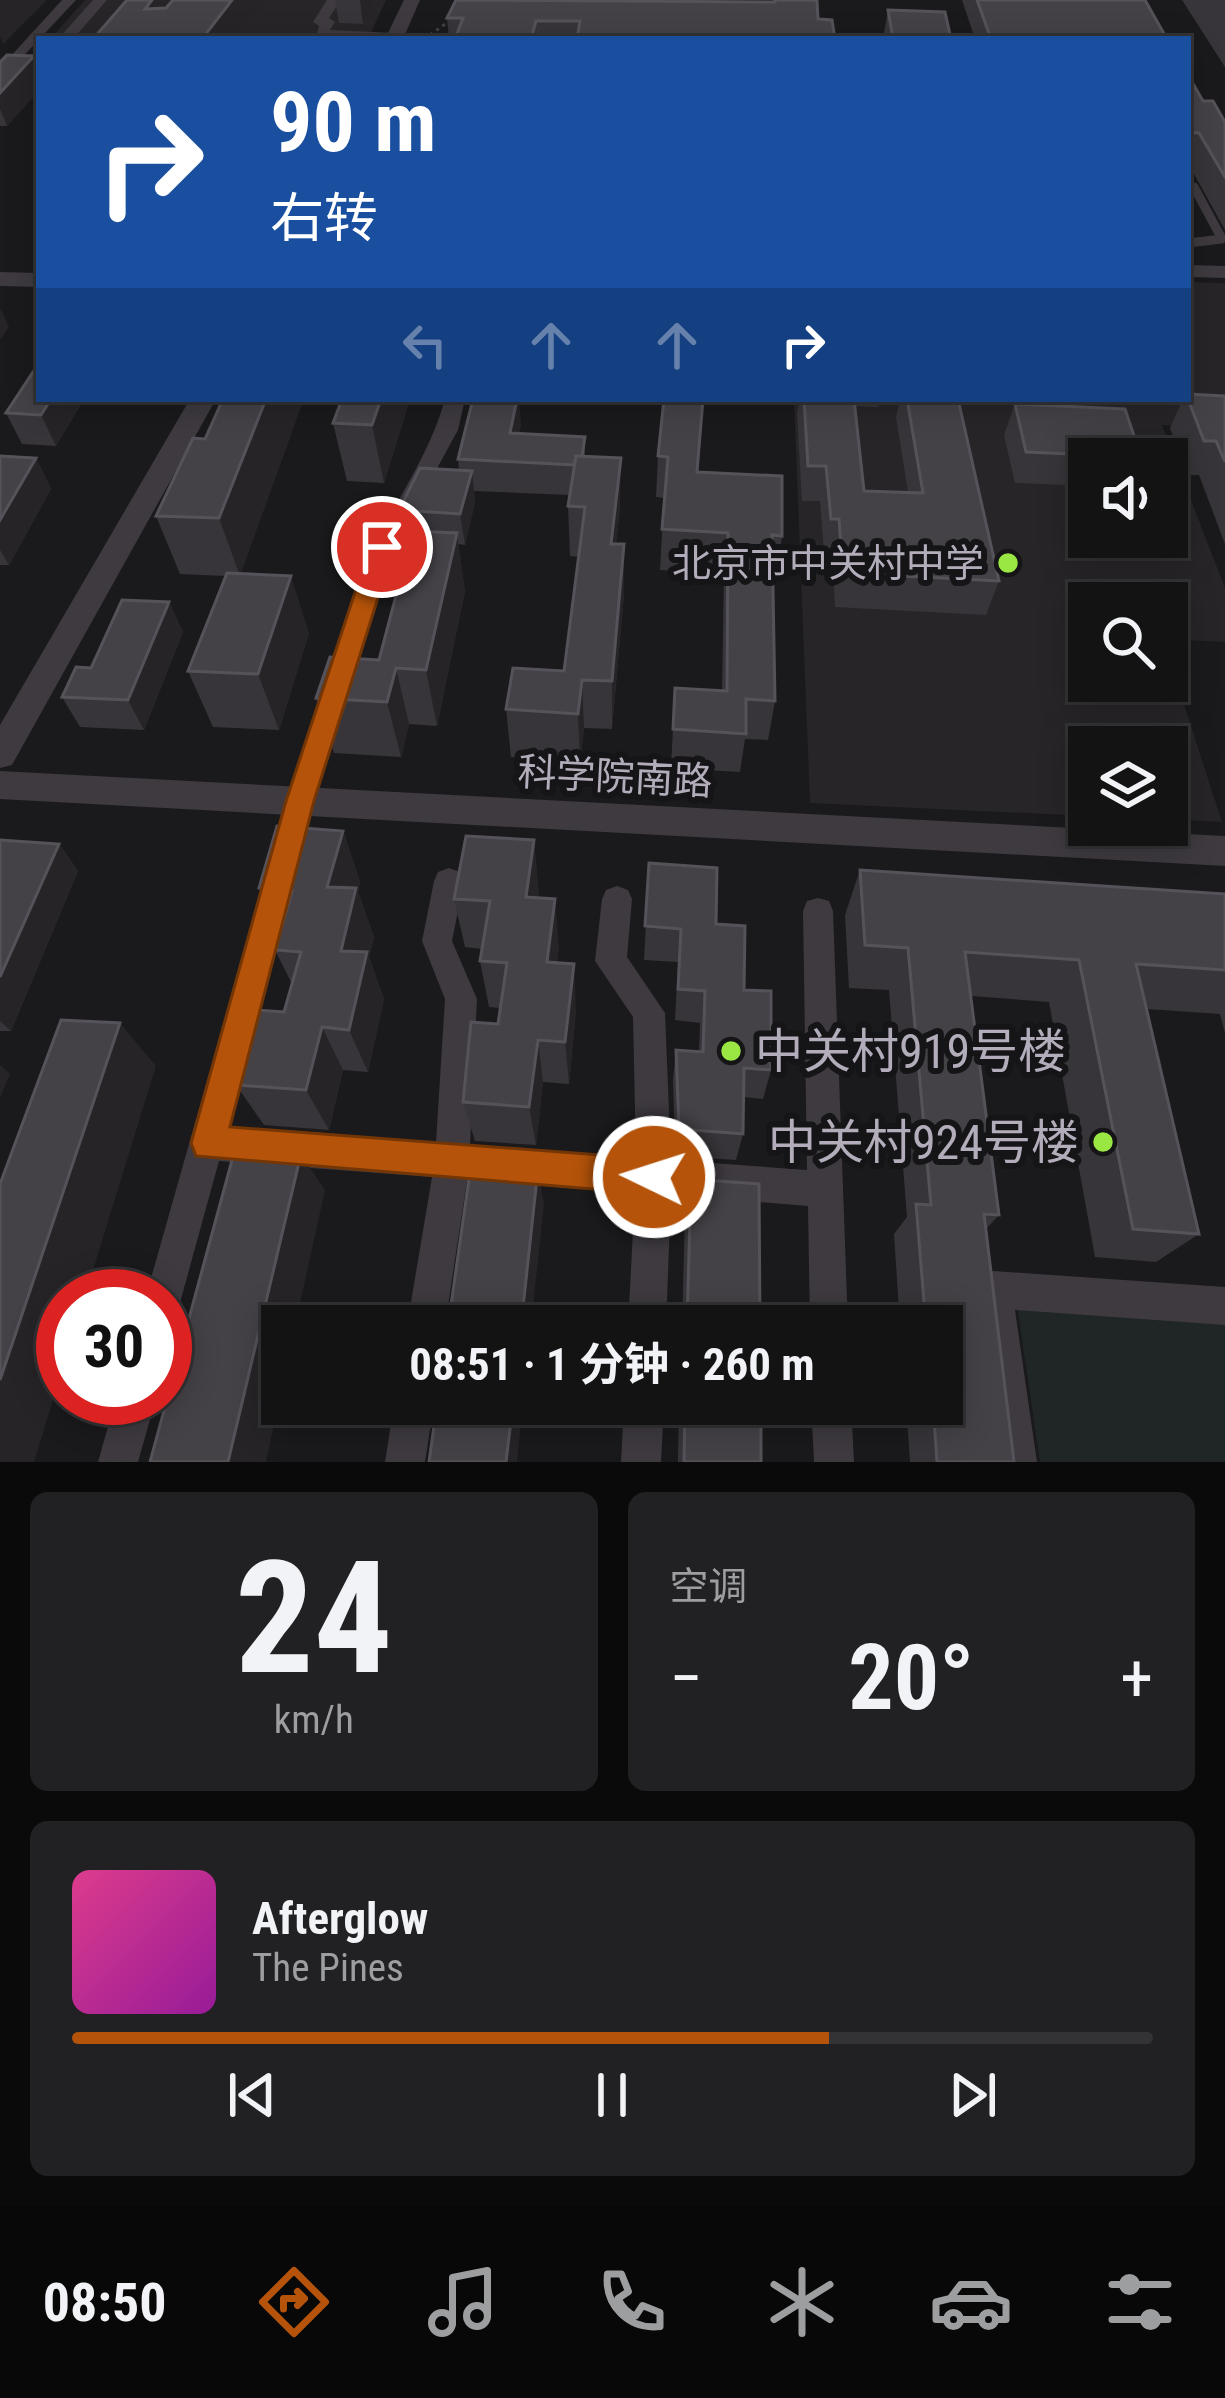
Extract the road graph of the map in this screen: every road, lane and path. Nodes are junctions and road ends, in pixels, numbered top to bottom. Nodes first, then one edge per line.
1 (69, 0) edge
2 (100, 0) edge
3 (334, 0) edge
4 (412, 0) edge
5 (462, 13) edge
6 (37, 36) edge
7 (68, 36) edge
8 (358, 36) edge
9 (395, 36) edge
10 (428, 36) edge
11 (36, 37) edge
12 (0, 77) edge
13 (1194, 187) dead end
14 (1191, 243) edge
15 (1191, 271) edge
16 (1225, 272) edge
17 (0, 279) edge
18 (36, 280) edge
19 (201, 402) edge
20 (454, 402) edge
21 (0, 755) edge
22 (0, 785) edge
23 (300, 801) junction
24 (1225, 851) edge
25 (449, 881) dead end
26 (617, 899) dead end
27 (818, 911) dead end
28 (209, 1143) junction
29 (452, 1162) junction
30 (654, 1177) junction
31 (824, 1189) junction
32 (173, 1269) edge
33 (429, 1305) edge
34 (648, 1305) edge
35 (828, 1305) edge
36 (1225, 1306) edge
37 (128, 1425) edge
38 (411, 1425) edge
39 (643, 1425) edge
40 (832, 1425) edge
41 (118, 1462) edge
42 (405, 1462) edge
43 (641, 1462) edge
44 (833, 1462) edge
45 (1017, 1462) edge

1 - 6 street
2 - 7 street
3 - 8 street
4 - 9 street
5 - 10 path
11 - 12 street
13 - 14 lane
15 - 16 street
17 - 18 street
19 - 21 street
20 - 23 street
22 - 23 street, 科学院南路
23 - 24 street, 科学院南路
23 - 28 street
25 - 29 street
26 - 30 street
27 - 31 street
28 - 29 street
28 - 32 street
29 - 30 street
29 - 33 street
30 - 31 street
30 - 34 street
31 - 35 street
36 - 45 street
37 - 41 street
38 - 42 street
39 - 43 street
40 - 44 street

